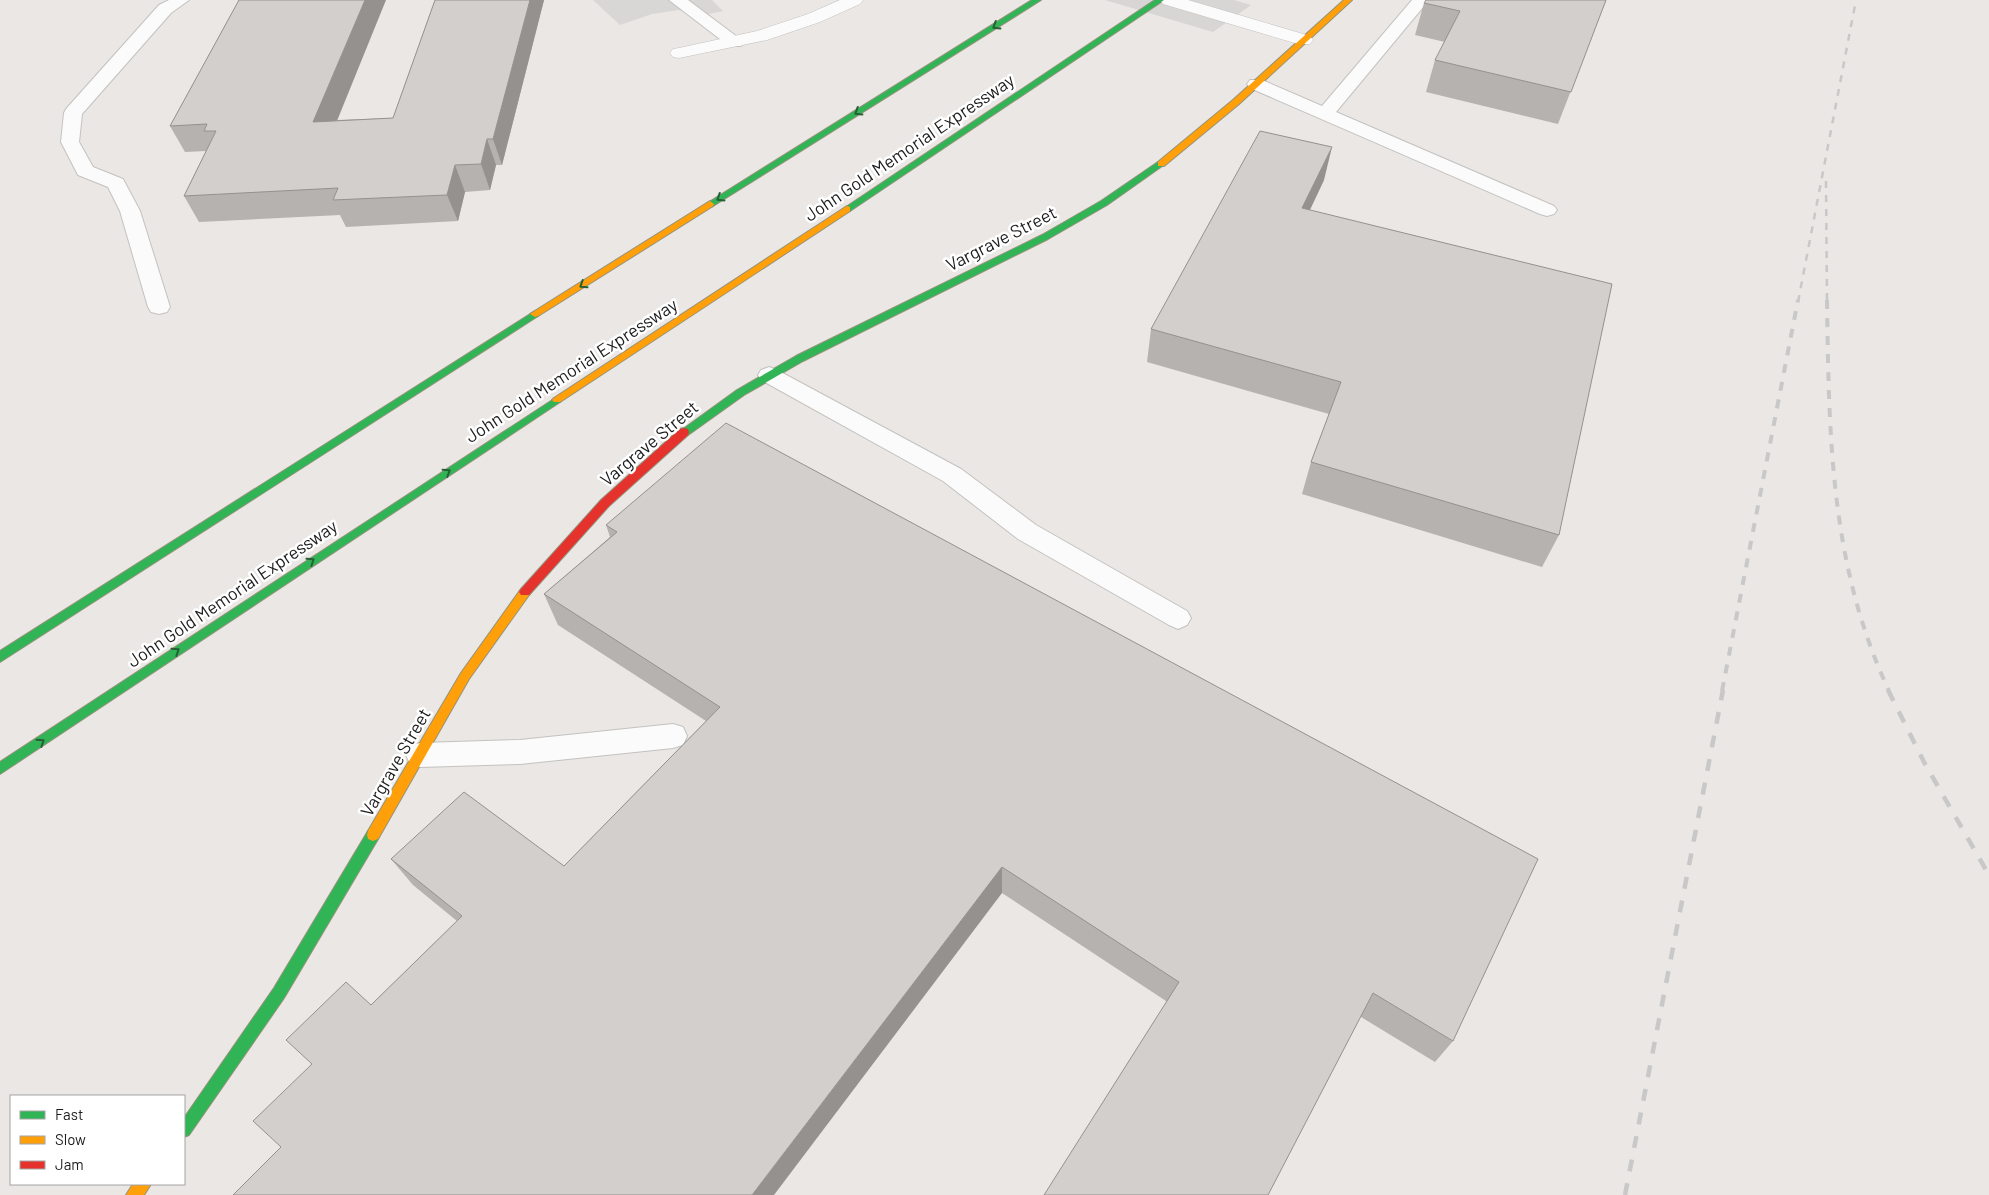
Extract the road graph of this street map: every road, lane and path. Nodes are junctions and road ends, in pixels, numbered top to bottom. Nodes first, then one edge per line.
1 (181, 0) edge
2 (677, 0) edge
3 (854, 0) edge
4 (1037, 0) edge
5 (1160, 0) edge
6 (1169, 0) edge
7 (1348, 0) edge
8 (1421, 0) edge
9 (1304, 40) junction
10 (735, 42) junction
11 (679, 53) dead end
12 (1256, 84) junction
13 (1326, 113) junction
14 (1548, 210) dead end
15 (158, 307) dead end
16 (769, 376) junction
17 (1178, 618) dead end
18 (0, 658) edge
19 (673, 736) dead end
20 (420, 755) junction
21 (0, 769) edge
22 (185, 1129) edge
23 (142, 1185) edge
24 (134, 1195) edge

1 - 15 lane
2 - 10 lane
3 - 10 street
4 -> 18 main road
21 -> 5 main road, John Gold Memorial Expressway
6 - 9 street
7 - 9 main road, Vargrave Street
8 - 13 lane
9 - 12 main road, Vargrave Street
10 - 11 street
12 - 13 lane
12 - 16 main road, Vargrave Street
13 - 14 lane
16 - 17 lane
16 - 20 main road, Vargrave Street
19 - 20 lane
20 - 22 main road, Vargrave Street
23 - 24 main road

